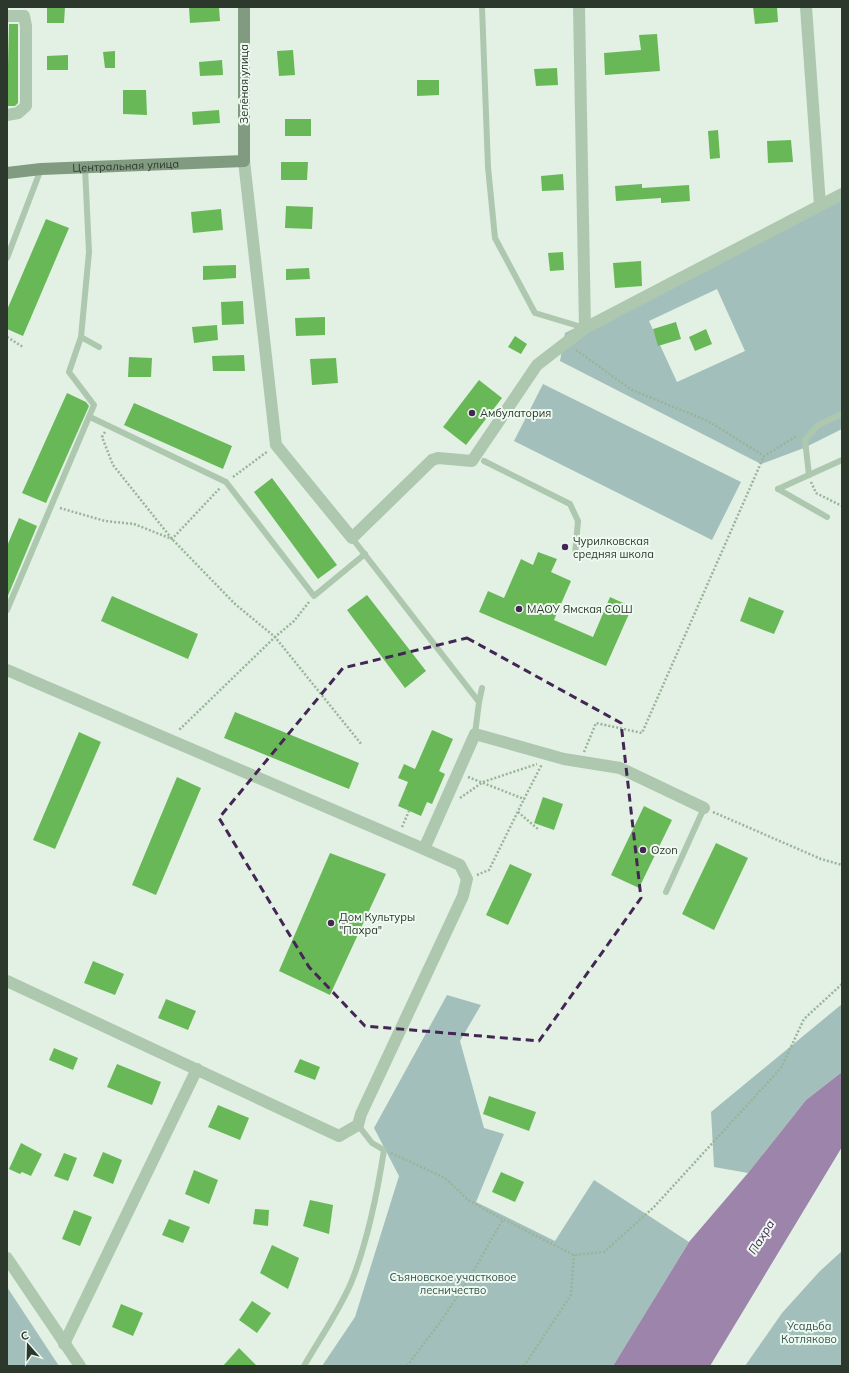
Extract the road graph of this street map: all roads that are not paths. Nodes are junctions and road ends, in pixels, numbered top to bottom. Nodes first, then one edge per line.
1 (244, 7) edge
2 (482, 7) edge
3 (579, 7) edge
4 (806, 7) edge
5 (25, 11) edge
6 (7, 16) edge
7 (7, 115) edge
8 (244, 161) junction
9 (85, 168) junction
10 (41, 170) junction
11 (7, 173) edge
12 (842, 194) edge
13 (820, 205) junction
14 (7, 258) edge
15 (585, 328) junction
16 (81, 338) junction
17 (99, 347) dead end
18 (842, 414) edge
19 (90, 417) junction
20 (842, 460) edge
21 (484, 461) dead end
22 (809, 475) junction
23 (827, 517) dead end
24 (352, 538) junction
25 (365, 554) junction
26 (575, 555) dead end
27 (7, 610) edge
28 (7, 670) edge
29 (482, 688) dead end
30 (479, 702) junction
31 (475, 734) junction
32 (704, 808) joint
33 (424, 848) junction
34 (666, 892) dead end
35 (7, 981) edge
36 (197, 1069) junction
37 (358, 1125) junction
38 (7, 1258) edge
39 (64, 1344) junction
40 (78, 1365) edge
41 (304, 1366) edge

1 - 8 street, Зелёная улица
2 - 15 lane
3 - 15 street
4 - 13 street
5 - 6 street
5 - 7 street
8 - 9 street, Центральная улица
8 - 24 street
9 - 10 street, Центральная улица
9 - 16 lane
10 - 11 street, Центральная улица
10 - 14 lane
12 - 13 street
13 - 15 street
15 - 24 street
16 - 17 lane
16 - 19 lane
18 - 22 lane
19 - 25 lane
19 - 27 lane
20 - 22 lane
21 - 26 lane
22 - 23 lane
24 - 25 lane
25 - 30 lane
28 - 33 street
29 - 30 lane
30 - 31 lane
31 - 32 street
31 - 33 street
32 - 34 lane
33 - 37 street
35 - 36 street
36 - 37 street
36 - 39 street
37 - 41 lane
38 - 39 street
39 - 40 street

